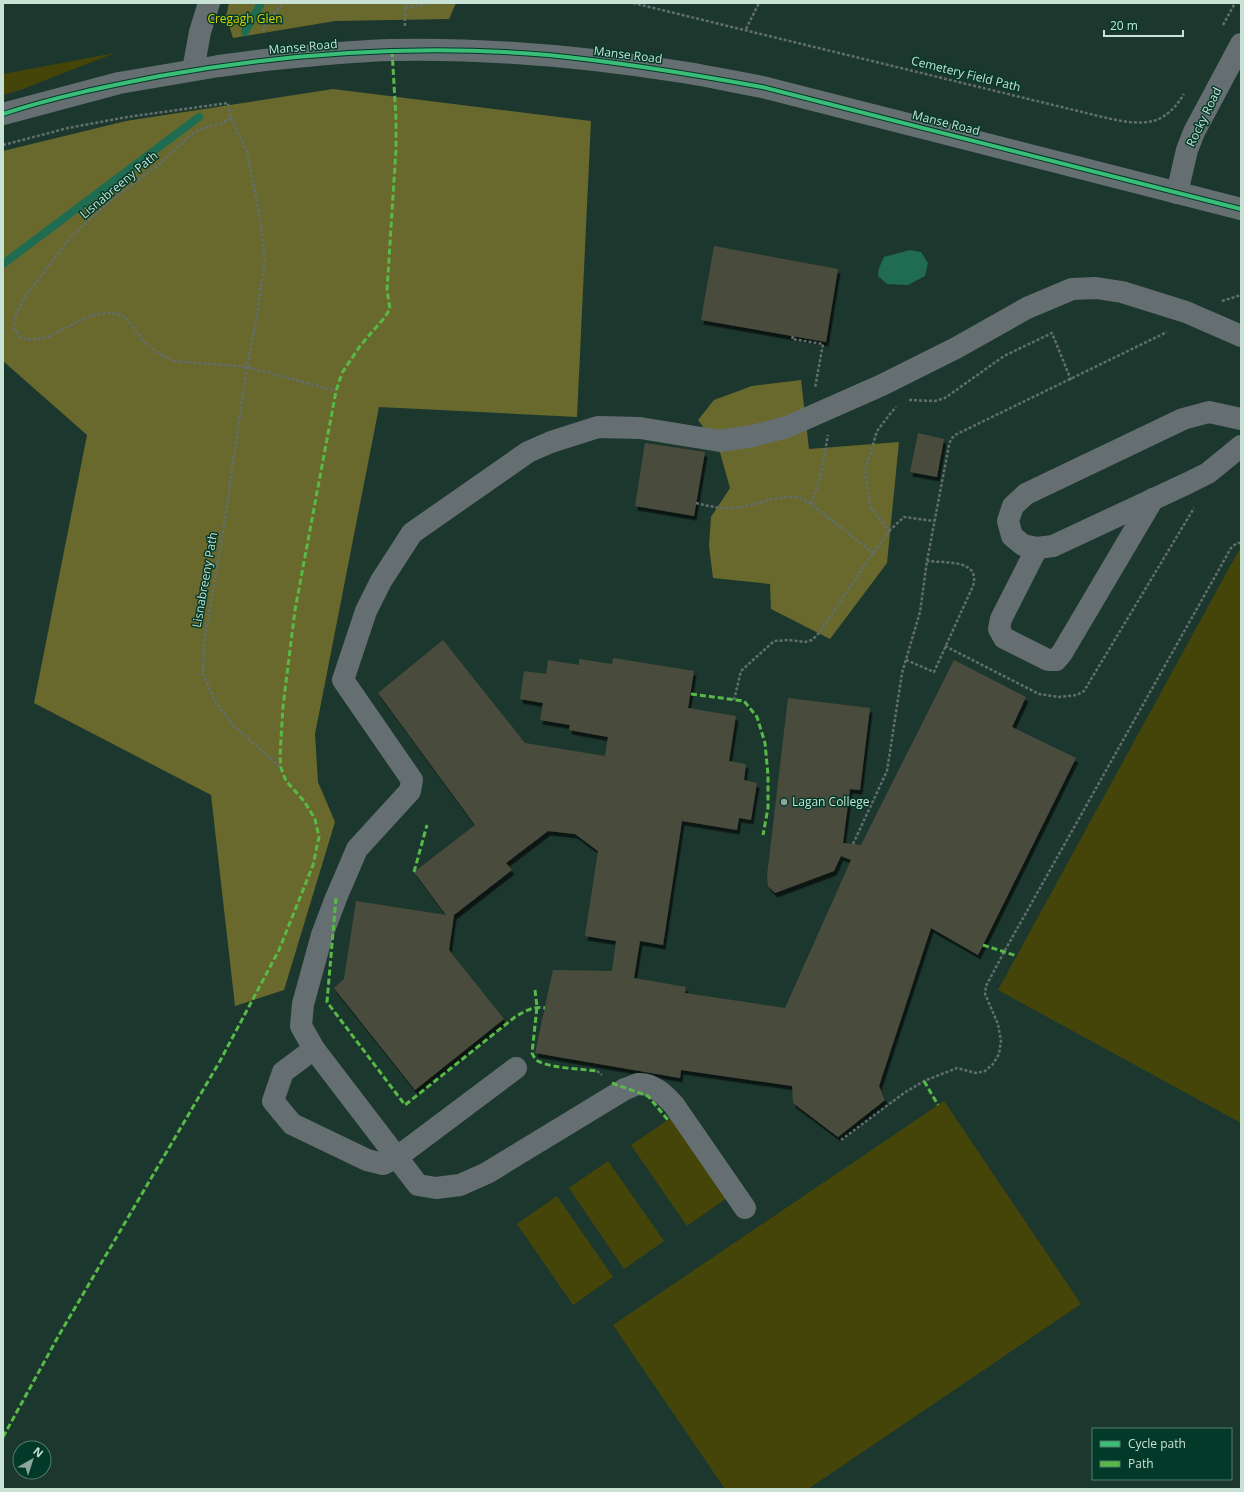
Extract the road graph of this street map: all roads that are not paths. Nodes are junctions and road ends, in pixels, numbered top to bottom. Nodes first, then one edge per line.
1 (209, 3) edge
2 (1241, 44) edge
3 (193, 70) junction
4 (3, 114) edge
5 (1177, 193) junction
6 (1241, 210) edge
7 (1241, 336) edge
8 (1241, 419) edge
9 (1241, 446) edge
10 (1153, 499) junction
11 (1037, 548) junction
12 (314, 1049) junction
13 (516, 1068) dead end
14 (396, 1158) junction
15 (746, 1208) dead end

1 - 3 street
2 - 5 street, Rocky Road
3 - 4 street, Manse Road
3 - 5 street, Manse Road, bridge
5 - 6 street, Manse Road
7 - 12 street
8 - 11 street
9 - 10 street
10 - 11 street
10 - 11 street
12 - 14 street
12 - 14 street
13 - 14 street
14 - 15 street

